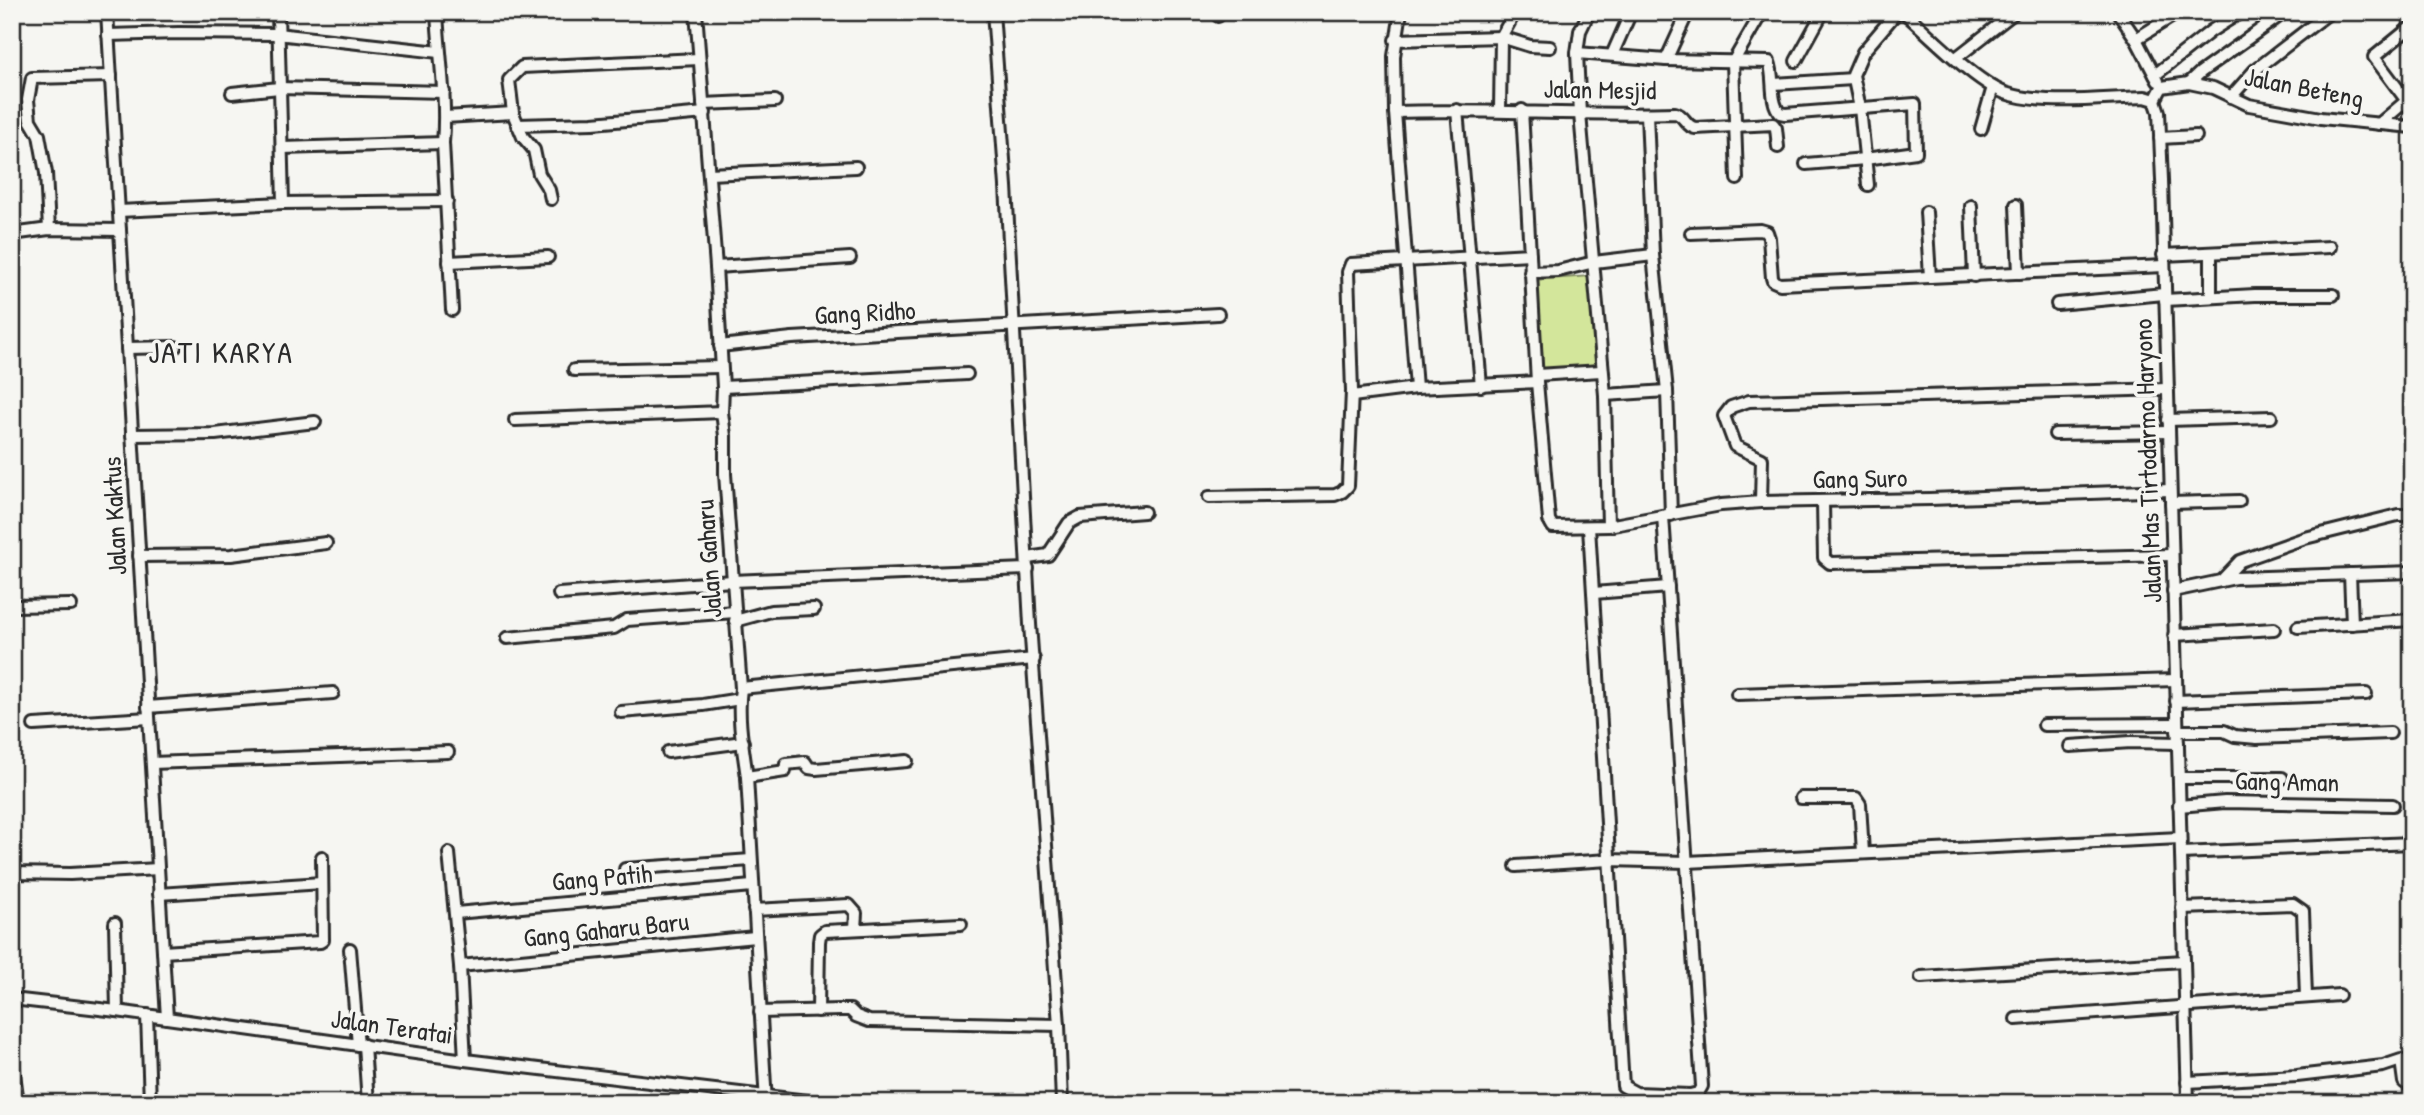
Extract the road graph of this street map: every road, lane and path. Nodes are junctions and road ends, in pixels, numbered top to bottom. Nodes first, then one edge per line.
1 (107, 12) edge
2 (278, 12) edge
3 (437, 12) edge
4 (696, 12) edge
5 (993, 12) edge
6 (1401, 12) edge
7 (1515, 12) edge
8 (1589, 12) edge
9 (1631, 12) edge
10 (1688, 12) edge
11 (1762, 12) edge
12 (1824, 12) edge
13 (1897, 12) edge
14 (1905, 12) edge
15 (2015, 12) edge
16 (2179, 12) edge
17 (2241, 12) edge
18 (2285, 12) edge
19 (2330, 12) edge
20 (2119, 14) dead end
21 (2412, 26) edge
22 (277, 34) junction
23 (108, 35) junction
24 (1500, 37) junction
25 (2136, 39) junction
26 (1395, 40) junction
27 (1550, 47) dead end
28 (439, 52) junction
29 (1577, 53) junction
30 (1612, 55) junction
31 (1956, 58) junction
32 (699, 59) junction
33 (1666, 60) junction
34 (1796, 61) dead end
35 (1733, 62) junction
36 (2155, 75) junction
37 (111, 76) junction
38 (1853, 79) junction
39 (2189, 83) junction
40 (1774, 84) junction
41 (1993, 87) junction
42 (2162, 87) junction
43 (279, 88) junction
44 (444, 92) junction
45 (232, 93) dead end
46 (2231, 97) junction
47 (2409, 98) edge
48 (2155, 100) junction
49 (775, 101) dead end
50 (1860, 108) junction
51 (704, 109) junction
52 (1457, 110) junction
53 (1500, 110) junction
54 (1522, 110) junction
55 (1395, 112) junction
56 (513, 113) junction
57 (1580, 114) junction
58 (1647, 114) junction
59 (445, 117) junction
60 (2379, 124) junction
61 (517, 125) junction
62 (1735, 126) junction
63 (2412, 128) edge
64 (1981, 129) dead end
65 (2196, 136) dead end
66 (2160, 138) junction
67 (443, 143) junction
68 (283, 148) junction
69 (1778, 148) dead end
70 (1865, 159) junction
71 (1806, 164) dead end
72 (856, 167) dead end
73 (709, 174) junction
74 (1737, 179) dead end
75 (1868, 185) dead end
76 (551, 199) dead end
77 (447, 201) junction
78 (283, 203) junction
79 (2016, 205) dead end
80 (1971, 206) dead end
81 (119, 211) junction
82 (1926, 212) dead end
83 (49, 229) junction
84 (120, 230) junction
85 (1692, 233) dead end
86 (12, 234) edge
87 (2330, 247) dead end
88 (2211, 253) junction
89 (1530, 254) junction
90 (1653, 255) junction
91 (548, 257) dead end
92 (850, 258) dead end
93 (1470, 258) junction
94 (1408, 261) junction
95 (2163, 261) junction
96 (449, 262) junction
97 (1594, 262) junction
98 (716, 267) junction
99 (1530, 272) junction
100 (2019, 273) junction
101 (1974, 276) junction
102 (1930, 277) junction
103 (2333, 295) dead end
104 (2164, 297) junction
105 (2211, 297) junction
106 (2057, 304) dead end
107 (452, 310) dead end
108 (1218, 314) dead end
109 (1013, 326) junction
110 (720, 346) junction
111 (175, 347) dead end
112 (127, 348) junction
113 (721, 367) junction
114 (574, 370) dead end
115 (1601, 371) junction
116 (967, 373) dead end
117 (1537, 378) junction
118 (1481, 386) junction
119 (723, 387) junction
120 (1416, 388) junction
121 (2167, 389) junction
122 (1667, 391) junction
123 (1605, 395) junction
124 (1352, 396) junction
125 (722, 412) junction
126 (2271, 417) dead end
127 (515, 420) dead end
128 (315, 422) dead end
129 (2168, 426) junction
130 (2055, 434) dead end
131 (132, 435) junction
132 (2170, 490) junction
133 (1209, 497) dead end
134 (2239, 500) dead end
135 (1761, 502) junction
136 (1824, 502) junction
137 (2171, 503) junction
138 (1144, 512) dead end
139 (2412, 515) edge
140 (1667, 516) junction
141 (1608, 526) junction
142 (1589, 527) junction
143 (326, 543) dead end
144 (2172, 555) junction
145 (139, 556) junction
146 (1028, 563) junction
147 (2412, 572) edge
148 (2350, 574) junction
149 (732, 581) junction
150 (2221, 581) junction
151 (1668, 587) junction
152 (2173, 591) junction
153 (1594, 593) junction
154 (559, 594) dead end
155 (71, 605) dead end
156 (12, 606) edge
157 (814, 609) dead end
158 (735, 617) junction
159 (2412, 620) edge
160 (2352, 624) junction
161 (2298, 627) dead end
162 (2274, 629) dead end
163 (2174, 635) junction
164 (507, 638) dead end
165 (1034, 659) junction
166 (2176, 680) junction
167 (333, 693) dead end
168 (740, 693) junction
169 (1737, 694) dead end
170 (2366, 694) dead end
171 (2176, 701) junction
172 (621, 712) dead end
173 (148, 713) junction
174 (34, 725) dead end
175 (2045, 725) dead end
176 (2177, 727) junction
177 (2390, 733) dead end
178 (743, 742) junction
179 (2178, 743) junction
180 (2070, 746) dead end
181 (448, 752) dead end
182 (668, 752) dead end
183 (907, 761) dead end
184 (152, 763) junction
185 (747, 777) junction
186 (2179, 778) junction
187 (2282, 778) dead end
188 (1801, 798) dead end
189 (2393, 805) dead end
190 (2179, 806) junction
191 (2180, 838) junction
192 (2412, 843) edge
193 (449, 853) dead end
194 (1863, 853) junction
195 (2181, 853) junction
196 (322, 856) dead end
197 (751, 860) junction
198 (1609, 860) junction
199 (1687, 862) junction
200 (1516, 866) dead end
201 (158, 869) junction
202 (625, 869) dead end
203 (12, 873) edge
204 (322, 883) junction
205 (752, 886) junction
206 (159, 894) junction
207 (2182, 908) junction
208 (754, 910) junction
209 (456, 913) junction
210 (115, 923) dead end
211 (961, 924) dead end
212 (856, 929) junction
213 (755, 937) junction
214 (350, 949) dead end
215 (163, 952) junction
216 (2184, 961) junction
217 (460, 966) junction
218 (1921, 977) dead end
219 (2339, 995) dead end
220 (2306, 996) junction
221 (12, 999) edge
222 (2185, 1007) junction
223 (818, 1010) junction
224 (117, 1011) junction
225 (760, 1012) junction
226 (147, 1015) junction
227 (167, 1018) junction
228 (2016, 1019) dead end
229 (1059, 1024) junction
230 (361, 1045) junction
231 (12, 1059) edge
232 (464, 1060) junction
233 (2407, 1060) edge
234 (2187, 1082) junction
235 (2412, 1087) edge
236 (1698, 1093) junction
237 (766, 1099) edge
238 (18, 1103) edge
239 (150, 1103) edge
240 (368, 1103) edge
241 (824, 1103) edge
242 (1062, 1103) edge
243 (1707, 1103) edge
244 (2187, 1103) edge

1 - 23 street, Jalan Kaktus
2 - 22 street
3 - 28 street
4 - 32 street, Jalan Gaharu
5 - 109 street
6 - 26 street
7 - 24 street
8 - 29 street
9 - 30 street
10 - 33 street
11 - 35 street
12 - 34 street
13 - 38 street
14 - 31 street
15 - 31 street
16 - 25 street
17 - 36 street
18 - 39 street
19 - 46 street
20 - 25 street
21 - 47 street
22 - 23 street
22 - 28 street
22 - 43 street
23 - 37 street, Jalan Kaktus
24 - 26 street
24 - 27 street
24 - 53 street
25 - 36 street
26 - 55 street
28 - 44 street
29 - 30 street
29 - 57 street
30 - 33 street
31 - 41 street
32 - 51 street, Jalan Gaharu
32 - 56 street
33 - 35 street
35 - 40 street
35 - 62 street
36 - 42 street
37 - 81 street, Jalan Kaktus
37 - 83 street
38 - 40 street
38 - 50 street
39 - 42 street, Jalan Beteng
39 - 46 street, Jalan Beteng
40 - 50 street
41 - 48 street
41 - 64 street
42 - 48 street
43 - 44 street
43 - 45 street
43 - 68 street
44 - 59 street
46 - 60 street, Jalan Beteng
47 - 60 street
48 - 66 street, Jalan Mas Tirtodarmo Haryono
49 - 51 street
50 - 70 street
50 - 70 street
51 - 61 street
51 - 73 street, Jalan Gaharu
52 - 53 street, Jalan Mesjid
52 - 55 street, Jalan Mesjid
52 - 93 street
53 - 54 street, Jalan Mesjid
54 - 57 street, Jalan Mesjid
54 - 89 street
55 - 94 street
56 - 59 street
56 - 61 street
57 - 58 street, Jalan Mesjid
57 - 97 street
58 - 62 street, Jalan Mesjid
58 - 90 street
59 - 67 street
60 - 63 street, Jalan Beteng
61 - 76 street
62 - 69 street, Jalan Mesjid
62 - 74 street
65 - 66 street
66 - 95 street, Jalan Mas Tirtodarmo Haryono
67 - 68 street
67 - 77 street
68 - 78 street
70 - 71 street
70 - 75 street
72 - 73 street
73 - 98 street, Jalan Gaharu
77 - 78 street
77 - 96 street
78 - 81 street
79 - 100 street
80 - 101 street
81 - 84 street, Jalan Kaktus
82 - 102 street
83 - 84 street
83 - 86 street
84 - 112 street, Jalan Kaktus
85 - 102 street
87 - 88 street
88 - 95 street
88 - 105 street
89 - 93 street
89 - 99 street
90 - 97 street
90 - 122 street
91 - 96 street
92 - 98 street
93 - 94 street
93 - 118 street
94 - 120 street
94 - 124 street
95 - 100 street
95 - 104 street, Jalan Mas Tirtodarmo Haryono
96 - 107 street
97 - 99 street
97 - 115 street
98 - 110 street, Jalan Gaharu
99 - 117 street
100 - 101 street
101 - 102 street
103 - 105 street
104 - 105 street
104 - 106 street
104 - 121 street, Jalan Mas Tirtodarmo Haryono
108 - 109 street, Gang Ridho
109 - 110 street, Gang Ridho
109 - 146 street
110 - 113 street, Jalan Gaharu
111 - 112 street
112 - 131 street, Jalan Kaktus
113 - 114 street
113 - 119 street, Jalan Gaharu
115 - 117 street
115 - 123 street
116 - 119 street
117 - 118 street
117 - 142 street, Gang Suro
118 - 120 street
119 - 125 street, Jalan Gaharu
120 - 124 street
121 - 129 street, Jalan Mas Tirtodarmo Haryono
121 - 135 street
122 - 123 street
122 - 140 street
123 - 141 street
124 - 133 street
125 - 127 street
125 - 149 street, Jalan Gaharu
126 - 129 street
128 - 131 street
129 - 130 street
129 - 132 street, Jalan Mas Tirtodarmo Haryono
131 - 145 street, Jalan Kaktus
132 - 136 street, Gang Suro
132 - 137 street, Jalan Mas Tirtodarmo Haryono
134 - 137 street
135 - 136 street, Gang Suro
135 - 140 street, Gang Suro
136 - 144 street
137 - 144 street, Jalan Mas Tirtodarmo Haryono
138 - 146 street
139 - 150 street
140 - 141 street, Gang Suro
140 - 151 street
141 - 142 street, Gang Suro
142 - 153 street
143 - 145 street
144 - 152 street, Jalan Mas Tirtodarmo Haryono
145 - 173 street, Jalan Kaktus
146 - 149 street
146 - 165 street
147 - 148 street
148 - 150 street
148 - 160 street
149 - 154 street
149 - 158 street, Jalan Gaharu
150 - 152 street
151 - 153 street
151 - 199 street
152 - 163 street, Jalan Mas Tirtodarmo Haryono
153 - 198 street
155 - 156 street
157 - 158 street
158 - 164 street
158 - 168 street, Jalan Gaharu
159 - 160 street
160 - 161 street
162 - 163 street
163 - 166 street, Jalan Mas Tirtodarmo Haryono
165 - 168 street
165 - 229 street
166 - 169 street
166 - 171 street, Jalan Mas Tirtodarmo Haryono
167 - 173 street
168 - 172 street
168 - 178 street, Jalan Gaharu
170 - 171 street
171 - 176 street, Jalan Mas Tirtodarmo Haryono
173 - 174 street
173 - 184 street, Jalan Kaktus
175 - 176 street
176 - 177 street
176 - 179 street, Jalan Mas Tirtodarmo Haryono
178 - 182 street
178 - 185 street, Jalan Gaharu
179 - 180 street
179 - 186 street, Jalan Mas Tirtodarmo Haryono
181 - 184 street
183 - 185 street
184 - 201 street, Jalan Kaktus
185 - 197 street, Jalan Gaharu
186 - 187 street
186 - 190 street, Jalan Mas Tirtodarmo Haryono
188 - 194 street
189 - 190 street, Gang Aman
190 - 191 street, Jalan Mas Tirtodarmo Haryono
191 - 194 street
191 - 195 street, Jalan Mas Tirtodarmo Haryono
192 - 195 street
193 - 209 street
194 - 199 street
195 - 207 street, Jalan Mas Tirtodarmo Haryono
196 - 204 street
197 - 202 street
197 - 205 street, Jalan Gaharu
198 - 199 street
198 - 200 street
198 - 236 street
199 - 236 street
201 - 203 street
201 - 206 street, Jalan Kaktus
204 - 206 street
204 - 215 street
205 - 208 street, Jalan Gaharu
205 - 209 street, Gang Patih
206 - 215 street, Jalan Kaktus
207 - 216 street, Jalan Mas Tirtodarmo Haryono
207 - 220 street
208 - 212 street
208 - 213 street, Jalan Gaharu
209 - 217 street
210 - 224 street
211 - 212 street
212 - 223 street
213 - 217 street, Gang Gaharu Baru
213 - 225 street, Jalan Gaharu
214 - 230 street
215 - 227 street, Jalan Kaktus
216 - 218 street
216 - 222 street, Jalan Mas Tirtodarmo Haryono
217 - 232 street
219 - 220 street
220 - 222 street
221 - 224 street, Jalan Teratai
222 - 228 street
222 - 234 street, Jalan Mas Tirtodarmo Haryono
223 - 225 street
223 - 229 street
224 - 226 street, Jalan Teratai
225 - 237 street, Jalan Gaharu
226 - 227 street, Jalan Teratai
226 - 239 street
227 - 230 street, Jalan Teratai
229 - 242 street
230 - 232 street, Jalan Teratai
230 - 240 street
231 - 238 street
232 - 237 street, Jalan Teratai
233 - 234 street
233 - 235 street
234 - 244 street, Jalan Mas Tirtodarmo Haryono
236 - 243 street
237 - 241 street, Jalan Teratai

